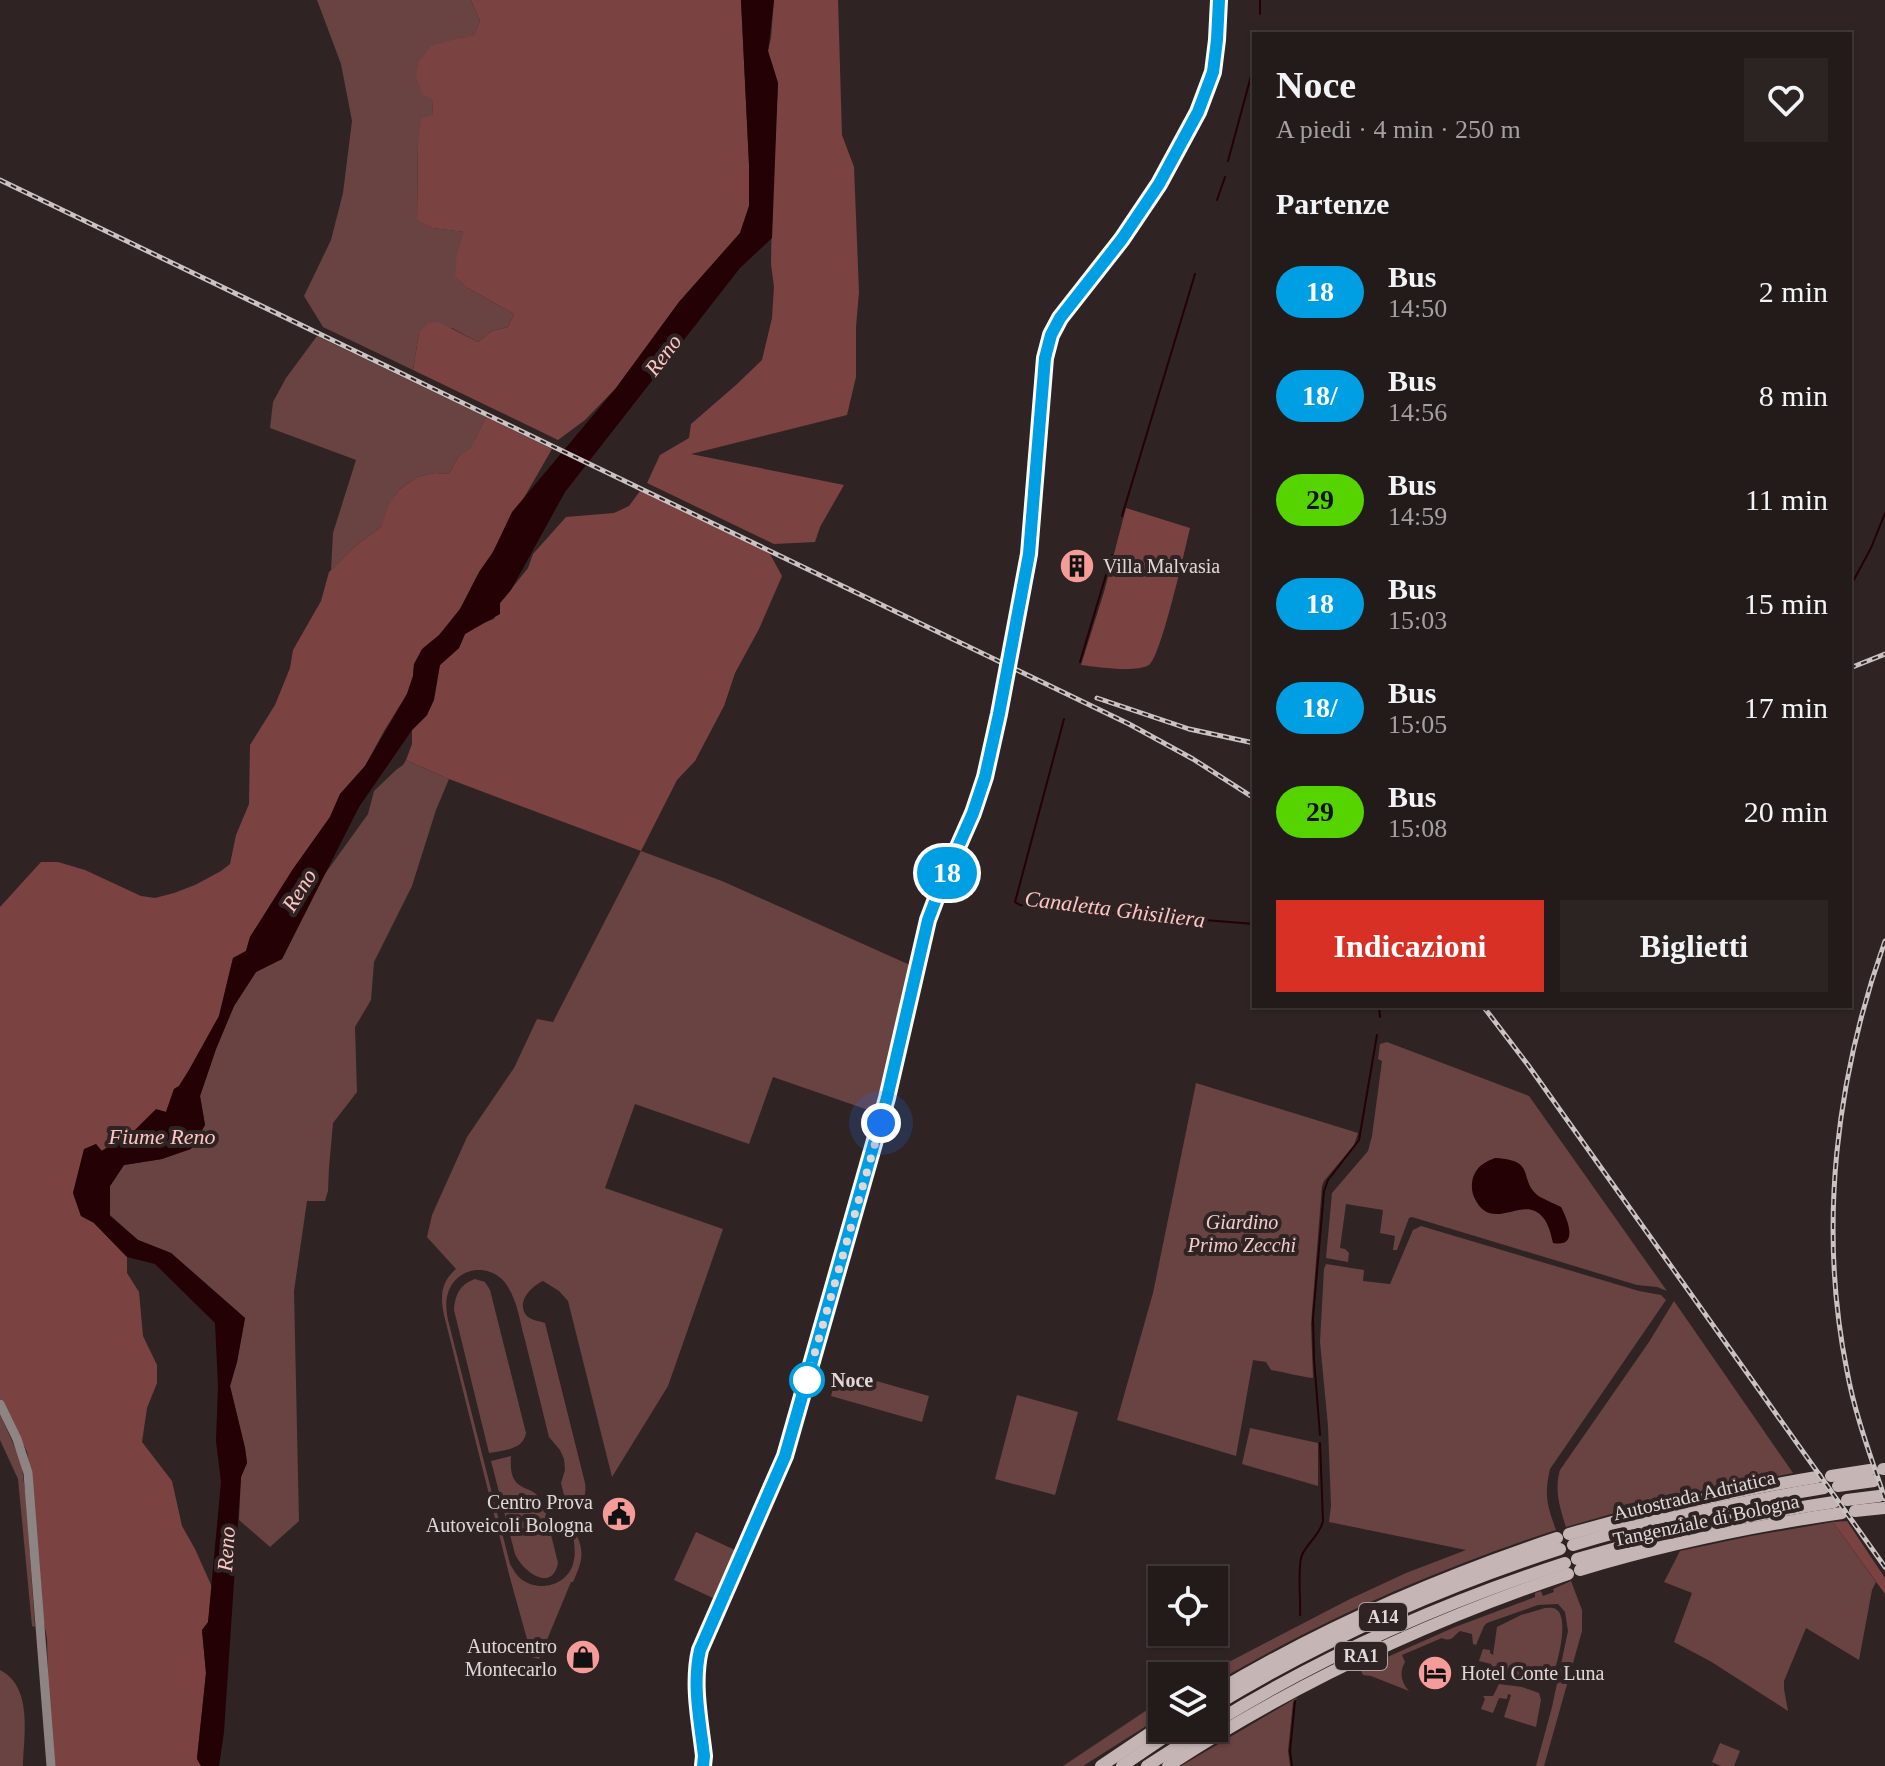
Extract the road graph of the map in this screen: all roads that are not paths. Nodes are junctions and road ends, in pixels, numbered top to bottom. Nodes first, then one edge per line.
1 (1219, 0) edge
2 (1010, 656) dead end
3 (1008, 668) dead end
4 (0, 1404) edge
5 (1878, 1472) edge
6 (1882, 1502) edge
7 (1565, 1542) junction
8 (1573, 1567) junction
9 (1228, 1685) edge
10 (1228, 1698) edge
11 (1228, 1715) edge
12 (1148, 1734) edge
13 (1157, 1742) edge
14 (1184, 1742) edge
15 (704, 1763) edge
16 (51, 1766) edge
17 (1101, 1766) edge
18 (1122, 1766) edge
19 (1147, 1766) edge
20 (1168, 1766) edge

1 - 2 street
3 - 15 street
4 - 16 street
5 - 7 highway, Tangenziale di Bologna / RA1
6 - 8 highway, Autostrada Adriatica / A14
7 - 9 highway, Tangenziale di Bologna / RA1
7 - 10 highway, A14
8 - 11 highway, Autostrada Adriatica / A14
8 - 20 highway, RA1
12 - 17 highway
13 - 18 highway
14 - 19 highway

